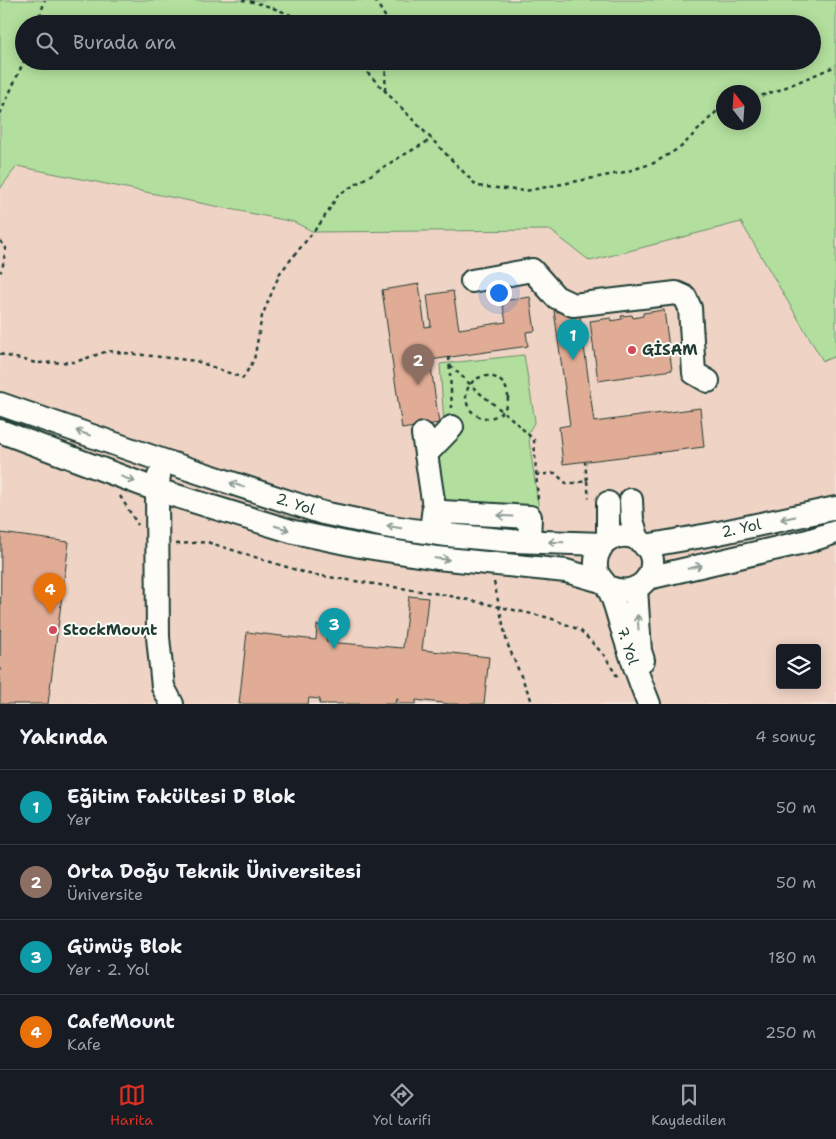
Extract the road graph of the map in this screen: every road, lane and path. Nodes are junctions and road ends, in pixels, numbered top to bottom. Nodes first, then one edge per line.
1 (45, 0) edge
2 (242, 0) edge
3 (375, 0) edge
4 (40, 15) edge
5 (288, 15) edge
6 (384, 15) edge
7 (836, 66) edge
8 (20, 70) edge
9 (365, 70) edge
10 (386, 70) edge
11 (385, 91) junction
12 (761, 96) edge
13 (716, 112) edge
14 (0, 114) edge
15 (432, 139) junction
16 (0, 241) edge
17 (0, 272) edge
18 (472, 281) dead end
19 (0, 354) edge
20 (450, 357) dead end
21 (450, 365) junction
22 (708, 381) dead end
23 (470, 384) junction
24 (0, 404) edge
25 (503, 412) junction
26 (452, 428) joint
27 (0, 431) edge
28 (161, 460) junction
29 (585, 462) dead end
30 (536, 475) junction
31 (587, 481) junction
32 (157, 490) junction
33 (115, 492) dead end
34 (598, 500) joint
35 (631, 500) dead end
36 (836, 508) edge
37 (530, 517) junction
38 (836, 532) edge
39 (434, 534) junction
40 (158, 540) junction
41 (529, 541) junction
42 (606, 542) junction
43 (642, 543) junction
44 (490, 563) junction
45 (642, 583) junction
46 (605, 584) junction
47 (500, 607) junction
48 (622, 686) dead end
49 (172, 704) edge
50 (533, 704) edge
51 (649, 704) edge
52 (654, 704) edge

1 - 4 path
2 - 5 path
3 - 6 path
7 - 12 path
8 - 14 path
9 - 11 path
10 - 11 path
11 - 15 path
13 - 15 path
15 - 19 path
16 - 17 path
18 - 22 street
20 - 21 path
21 - 23 path
21 - 26 path
23 - 25 path
23 - 25 path
23 - 25 path
28 -> 24 street, 2. Yol
25 - 30 path
26 - 39 street
27 -> 32 street, 2. Yol
28 - 32 street
39 -> 28 street, 2. Yol
29 - 31 path
30 - 31 path
30 - 37 path
31 - 34 path
32 - 40 street
32 -> 44 street, 2. Yol
33 - 40 path
34 - 42 street
35 - 43 street
36 -> 43 street, 2. Yol
37 -> 39 street
37 - 41 street
45 -> 38 street, 2. Yol
39 - 41 street, 2. Yol
40 - 47 path
40 - 49 street
42 -> 41 street, 2. Yol
42 - 43 street, 2. Yol
42 - 46 street
43 - 45 street
44 - 46 street, 2. Yol
44 - 47 path
45 - 46 street, 2. Yol
52 -> 45 street, 7. Yol
46 - 51 street, 7. Yol
47 - 48 path
47 - 50 path

